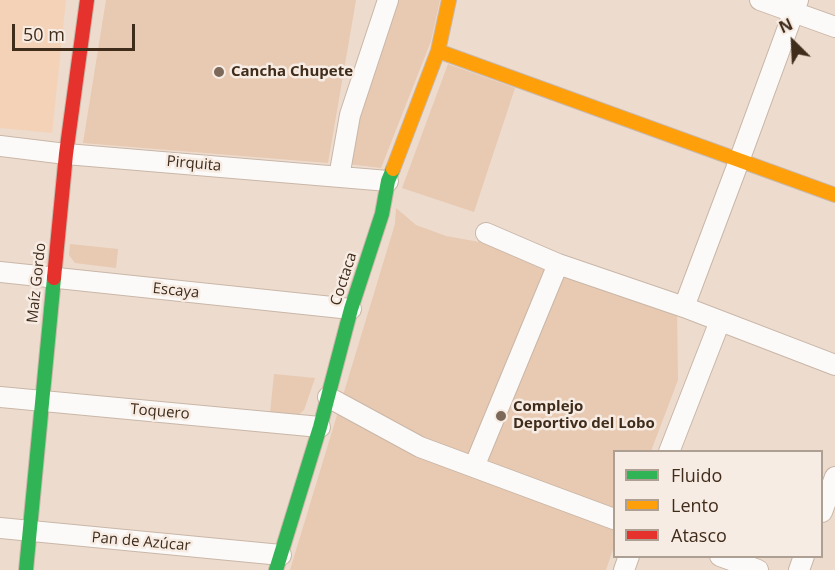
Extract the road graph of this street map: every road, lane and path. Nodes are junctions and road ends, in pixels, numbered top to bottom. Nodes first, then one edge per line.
1 (87, 0) edge
2 (388, 0) edge
3 (449, 0) edge
4 (760, 0) edge
5 (795, 6) edge
6 (835, 27) edge
7 (438, 51) junction
8 (0, 146) edge
9 (66, 154) junction
10 (740, 161) junction
11 (339, 177) junction
12 (388, 181) junction
13 (835, 195) edge
14 (486, 233) dead end
15 (558, 264) junction
16 (0, 272) edge
17 (54, 278) junction
18 (684, 307) junction
19 (351, 309) junction
20 (720, 321) junction
21 (835, 365) edge
22 (0, 397) edge
23 (328, 397) junction
24 (41, 401) junction
25 (320, 427) junction
26 (670, 450) edge
27 (474, 467) junction
28 (835, 477) edge
29 (823, 509) edge
30 (613, 518) edge
31 (0, 528) edge
32 (31, 532) junction
33 (725, 558) edge
34 (279, 563) edge
35 (26, 570) edge
36 (758, 570) edge

1 - 9 street, Maíz Gordo
2 - 11 street
3 - 7 street, Coctaca
4 - 5 street
5 - 6 street
5 - 10 street
7 - 10 street
7 - 12 street, Coctaca
8 - 9 street, Pirquita
9 - 11 street, Pirquita
9 - 17 street, Maíz Gordo
10 - 13 street
10 - 18 street
11 - 12 street, Pirquita
12 - 19 street, Coctaca
14 - 15 street
15 - 18 street
15 - 27 street
16 - 17 street, Escaya
17 - 19 street, Escaya
17 - 24 street, Maíz Gordo
18 - 20 street
19 - 23 street, Coctaca
20 - 21 street
20 - 26 street
22 - 24 street, Toquero
23 - 25 street, Coctaca
23 - 27 street
24 - 25 street, Toquero
24 - 32 street, Maíz Gordo
25 - 34 street, Coctaca
27 - 30 street
28 - 29 street
31 - 32 street, Pan de Azúcar
32 - 34 street, Pan de Azúcar
32 - 35 street, Maíz Gordo
33 - 36 street

